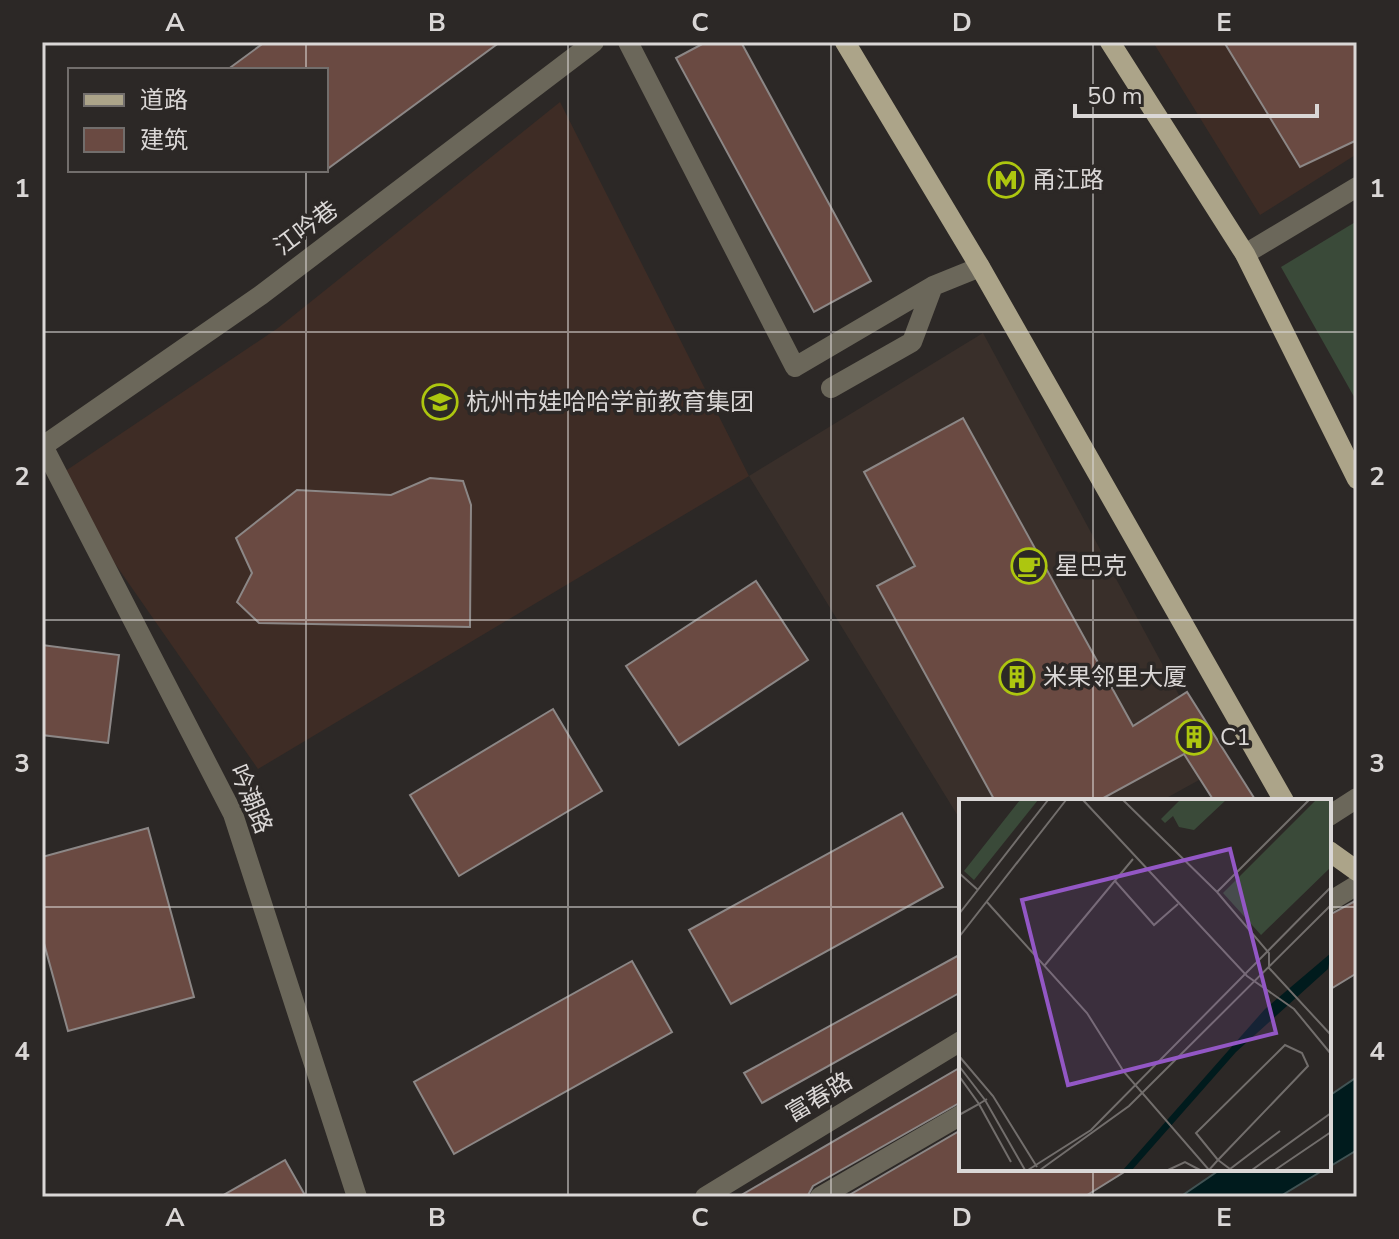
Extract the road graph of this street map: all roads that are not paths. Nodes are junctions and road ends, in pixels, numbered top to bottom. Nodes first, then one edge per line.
1 (594, 42) edge
2 (628, 42) edge
3 (845, 42) edge
4 (1110, 42) edge
5 (1357, 187) edge
6 (1245, 254) junction
7 (980, 267) junction
8 (933, 286) junction
9 (831, 388) dead end
10 (42, 445) edge
11 (1357, 479) edge
12 (1357, 798) edge
13 (1283, 799) edge
14 (1331, 815) edge
15 (1331, 852) edge
16 (1357, 871) edge
17 (1357, 885) edge
18 (1331, 901) edge
19 (959, 1042) edge
20 (959, 1116) edge
21 (357, 1197) edge
22 (705, 1197) edge
23 (820, 1197) edge

1 - 10 street, 江吟巷
2 - 8 street
3 - 7 main road
4 - 6 main road
5 - 6 street
6 - 11 main road
7 - 8 street
7 - 13 main road
8 - 9 street
10 - 21 street, 吟潮路
12 - 14 street
15 - 16 main road
17 - 18 street
19 - 22 street, 富春路
20 - 23 street

